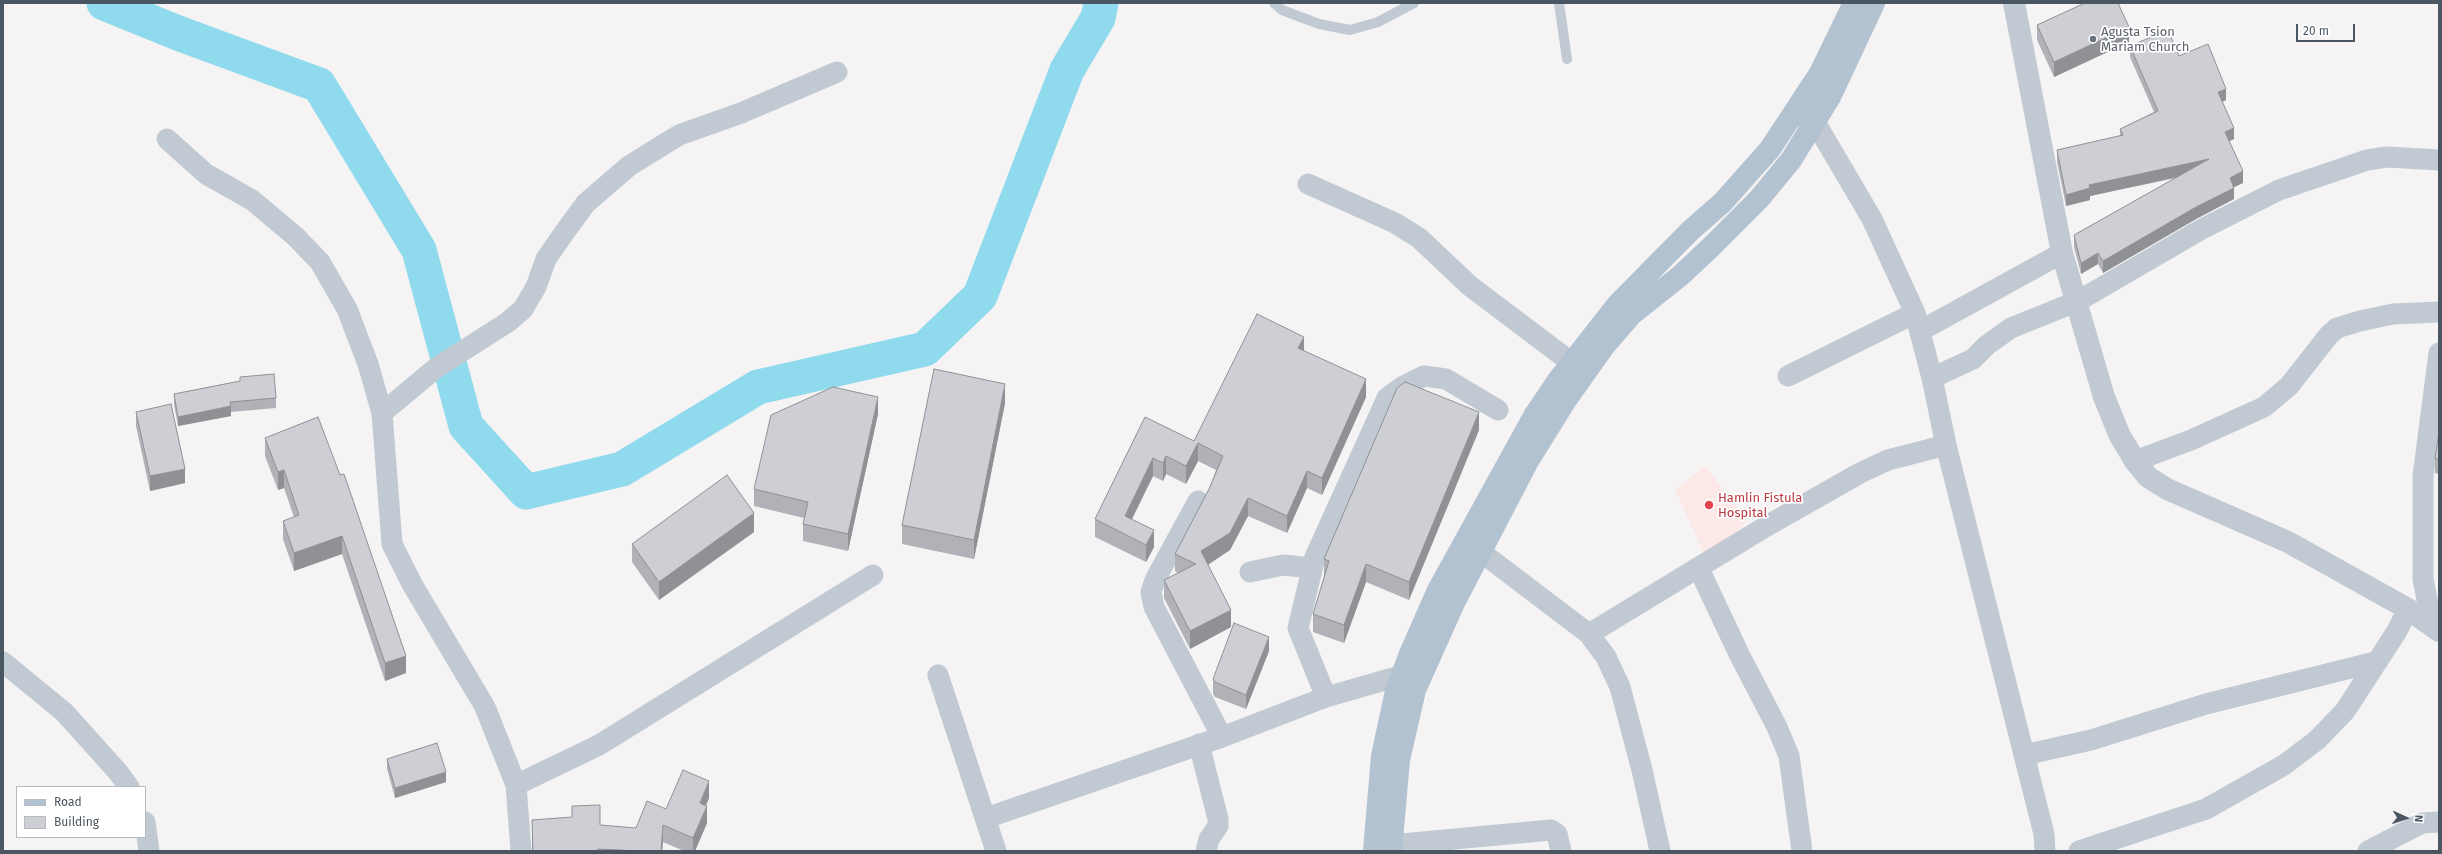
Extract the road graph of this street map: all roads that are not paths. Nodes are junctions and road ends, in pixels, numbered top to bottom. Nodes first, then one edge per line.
1 (1274, 3) edge
2 (1414, 3) edge
3 (1559, 3) edge
4 (1854, 3) edge
5 (1874, 3) edge
6 (2014, 3) edge
7 (1568, 59) dead end
8 (837, 72) dead end
9 (1794, 114) junction
10 (1815, 122) junction
11 (167, 139) dead end
12 (2439, 160) edge
13 (1308, 184) dead end
14 (2062, 253) junction
15 (2078, 301) junction
16 (2439, 312) edge
17 (1918, 322) junction
18 (2439, 353) edge
19 (1572, 363) junction
20 (1788, 376) dead end
21 (1932, 378) junction
22 (1498, 410) dead end
23 (382, 414) junction
24 (1946, 445) junction
25 (2135, 461) junction
26 (1198, 500) dead end
27 (1482, 552) junction
28 (1312, 568) junction
29 (1699, 569) junction
30 (1250, 572) dead end
31 (873, 575) dead end
32 (2408, 609) junction
33 (2435, 628) edge
34 (1589, 634) junction
35 (3, 662) edge
36 (2375, 662) junction
37 (1402, 674) junction
38 (938, 675) dead end
39 (1326, 697) junction
40 (1222, 736) junction
41 (1199, 744) junction
42 (2024, 755) junction
43 (516, 785) junction
44 (128, 786) edge
45 (986, 818) junction
46 (2439, 822) edge
47 (146, 829) edge
48 (1385, 849) edge
49 (149, 851) edge
50 (521, 851) edge
51 (996, 851) edge
52 (1206, 851) edge
53 (1561, 851) edge
54 (1660, 851) edge
55 (1802, 851) edge
56 (2045, 851) edge
57 (2079, 851) edge
58 (2368, 851) edge

1 - 2 lane
3 - 7 lane
4 - 9 main road
5 - 10 main road
6 - 14 street
8 - 23 street
9 - 10 street
9 - 19 main road
10 - 17 street
10 - 27 main road
11 - 23 street
12 - 15 street
13 - 19 street
14 - 15 street
14 - 17 street
15 - 21 street
15 - 25 street
16 - 25 street
17 - 20 street
17 - 21 street
18 - 33 street
19 - 37 main road
21 - 24 street
22 - 28 street
23 - 43 street
24 - 29 street
24 - 42 street
25 - 32 street
26 - 40 street
27 - 34 street
27 - 48 main road
28 - 30 street
28 - 39 street
29 - 34 street
29 - 55 street
31 - 43 street
32 - 33 street
32 - 36 street
34 - 54 street
35 - 44 street
36 - 42 street
36 - 57 street
37 - 39 street
37 - 48 main road
38 - 45 street
39 - 40 street
40 - 41 street
41 - 45 street
41 - 52 street
42 - 56 street
43 - 50 street
45 - 51 street
46 - 58 street
47 - 49 street
48 - 53 street

